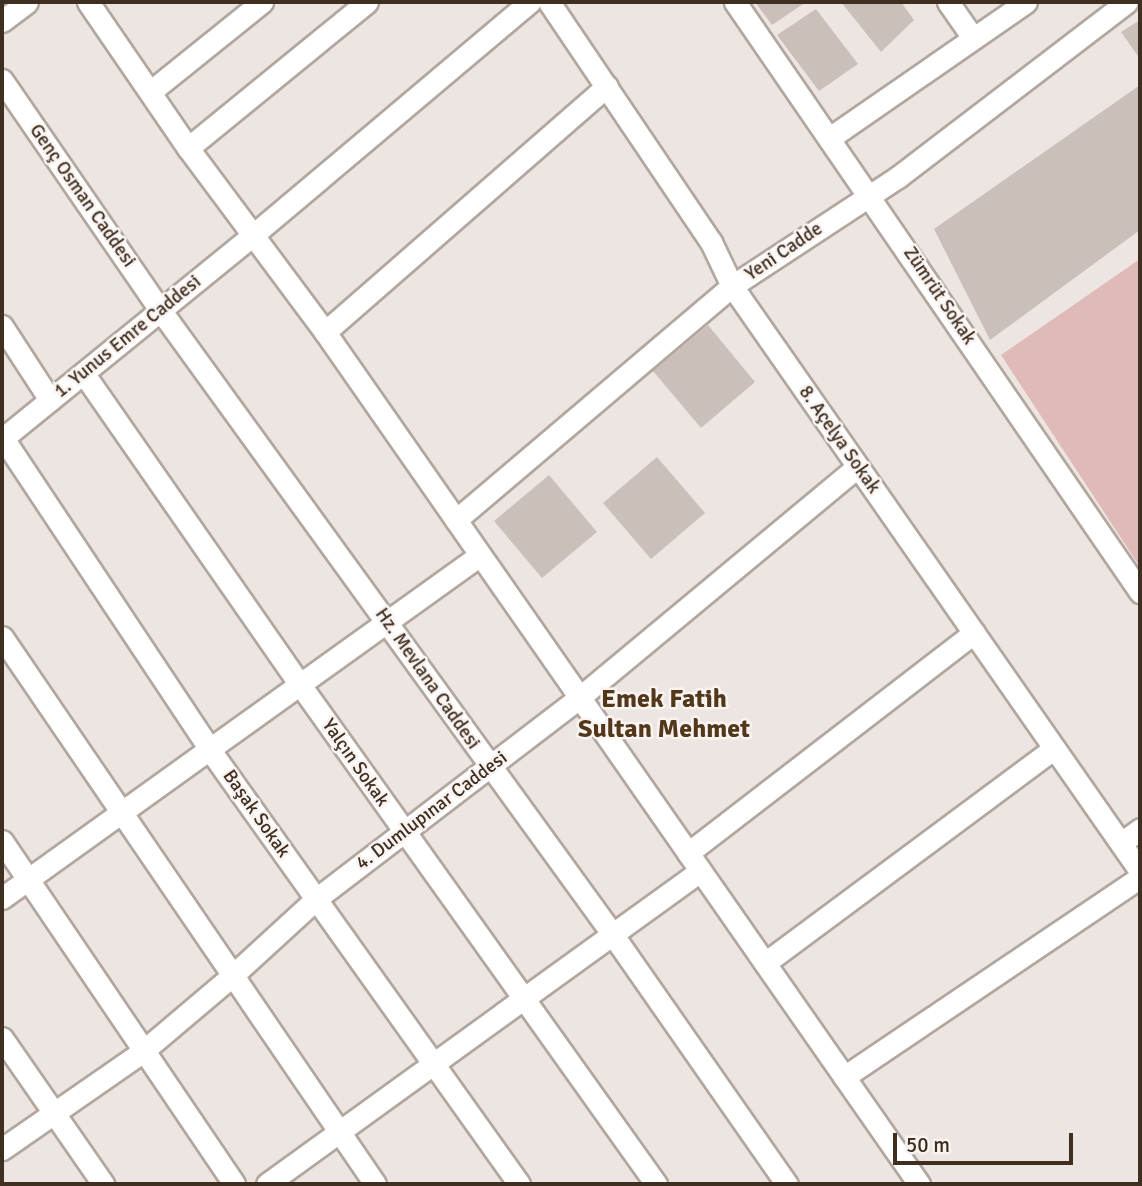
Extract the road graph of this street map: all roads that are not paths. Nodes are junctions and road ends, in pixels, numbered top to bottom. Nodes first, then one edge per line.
1 (27, 2) edge
2 (89, 2) edge
3 (262, 2) edge
4 (367, 2) edge
5 (530, 2) edge
6 (549, 2) edge
7 (735, 2) edge
8 (948, 2) edge
9 (1026, 2) edge
10 (1126, 2) edge
11 (2, 21) edge
12 (973, 38) junction
13 (2, 80) edge
14 (607, 86) junction
15 (150, 92) junction
16 (831, 137) junction
17 (188, 148) junction
18 (870, 195) junction
19 (253, 235) junction
20 (732, 286) junction
21 (162, 311) junction
22 (2, 326) edge
23 (325, 332) junction
24 (84, 373) junction
25 (50, 400) junction
26 (3, 438) edge
27 (857, 467) junction
28 (456, 520) junction
29 (480, 555) junction
30 (1140, 592) edge
31 (387, 621) junction
32 (974, 633) junction
33 (2, 637) edge
34 (301, 686) junction
35 (580, 698) junction
36 (1055, 748) junction
37 (210, 750) junction
38 (489, 767) junction
39 (122, 813) junction
40 (1140, 829) edge
41 (405, 833) junction
42 (2, 841) edge
43 (1121, 843) junction
44 (688, 853) junction
45 (700, 871) junction
46 (1140, 871) edge
47 (1140, 877) edge
48 (27, 881) junction
49 (2, 898) edge
50 (316, 899) junction
51 (613, 935) junction
52 (765, 962) junction
53 (232, 976) junction
54 (525, 998) junction
55 (2, 1038) edge
56 (142, 1052) junction
57 (432, 1065) junction
58 (844, 1077) junction
59 (53, 1115) junction
60 (338, 1133) junction
61 (2, 1149) edge
62 (103, 1184) edge
63 (234, 1184) edge
64 (267, 1184) edge
65 (375, 1184) edge
66 (519, 1184) edge
67 (656, 1184) edge
68 (788, 1184) edge
69 (919, 1184) edge

1 - 11 street
2 - 15 street
3 - 15 street
4 - 17 street
5 - 19 street, 1. Yunus Emre Caddesi
6 - 14 street, 8. Açelya Sokak
7 - 16 street, Zümrüt Sokak
8 - 12 street
9 - 12 street
10 - 18 street, Yeni Cadde
12 - 16 street
13 - 21 street, Genç Osman Caddesi
14 - 20 street, 8. Açelya Sokak
14 - 23 street
15 - 17 street
16 - 18 street, Zümrüt Sokak
17 - 19 street
18 - 20 street, Yeni Cadde
18 - 30 street, Zümrüt Sokak
19 - 21 street, 1. Yunus Emre Caddesi
19 - 23 street
20 - 27 street, 8. Açelya Sokak
20 - 28 street, Yeni Cadde
21 - 24 street, 1. Yunus Emre Caddesi
21 - 31 street, Hz. Mevlana Caddesi
22 - 25 street
23 - 28 street
24 - 25 street, 1. Yunus Emre Caddesi
24 - 34 street, Yalçın Sokak
25 - 26 street, 1. Yunus Emre Caddesi
26 - 37 street, Başak Sokak
27 - 32 street, 8. Açelya Sokak
27 - 35 street, 4. Dumlupınar Caddesi
28 - 29 street
29 - 31 street
29 - 35 street
31 - 34 street
31 - 38 street, Hz. Mevlana Caddesi
32 - 36 street, 8. Açelya Sokak
32 - 44 street
33 - 39 street
34 - 37 street
34 - 41 street, Yalçın Sokak
35 - 38 street, 4. Dumlupınar Caddesi
35 - 44 street
36 - 43 street, 8. Açelya Sokak
36 - 52 street
37 - 39 street
37 - 50 street, Başak Sokak
38 - 41 street, 4. Dumlupınar Caddesi
38 - 51 street, Hz. Mevlana Caddesi
39 - 48 street
39 - 53 street
40 - 43 street
41 - 50 street, 4. Dumlupınar Caddesi
41 - 54 street, Yalçın Sokak
42 - 48 street
43 - 46 street, 8. Açelya Sokak
44 - 45 street
45 - 51 street
45 - 52 street
47 - 58 street
48 - 49 street
48 - 56 street
50 - 53 street, 4. Dumlupınar Caddesi
50 - 57 street, Başak Sokak
51 - 54 street
51 - 68 street, Hz. Mevlana Caddesi
52 - 58 street
53 - 56 street, 4. Dumlupınar Caddesi
53 - 60 street
54 - 57 street
54 - 67 street, Yalçın Sokak
55 - 59 street
56 - 59 street, 4. Dumlupınar Caddesi
56 - 63 street
57 - 60 street
57 - 66 street, Başak Sokak
58 - 69 street
59 - 61 street, 4. Dumlupınar Caddesi
59 - 62 street
60 - 64 street
60 - 65 street

